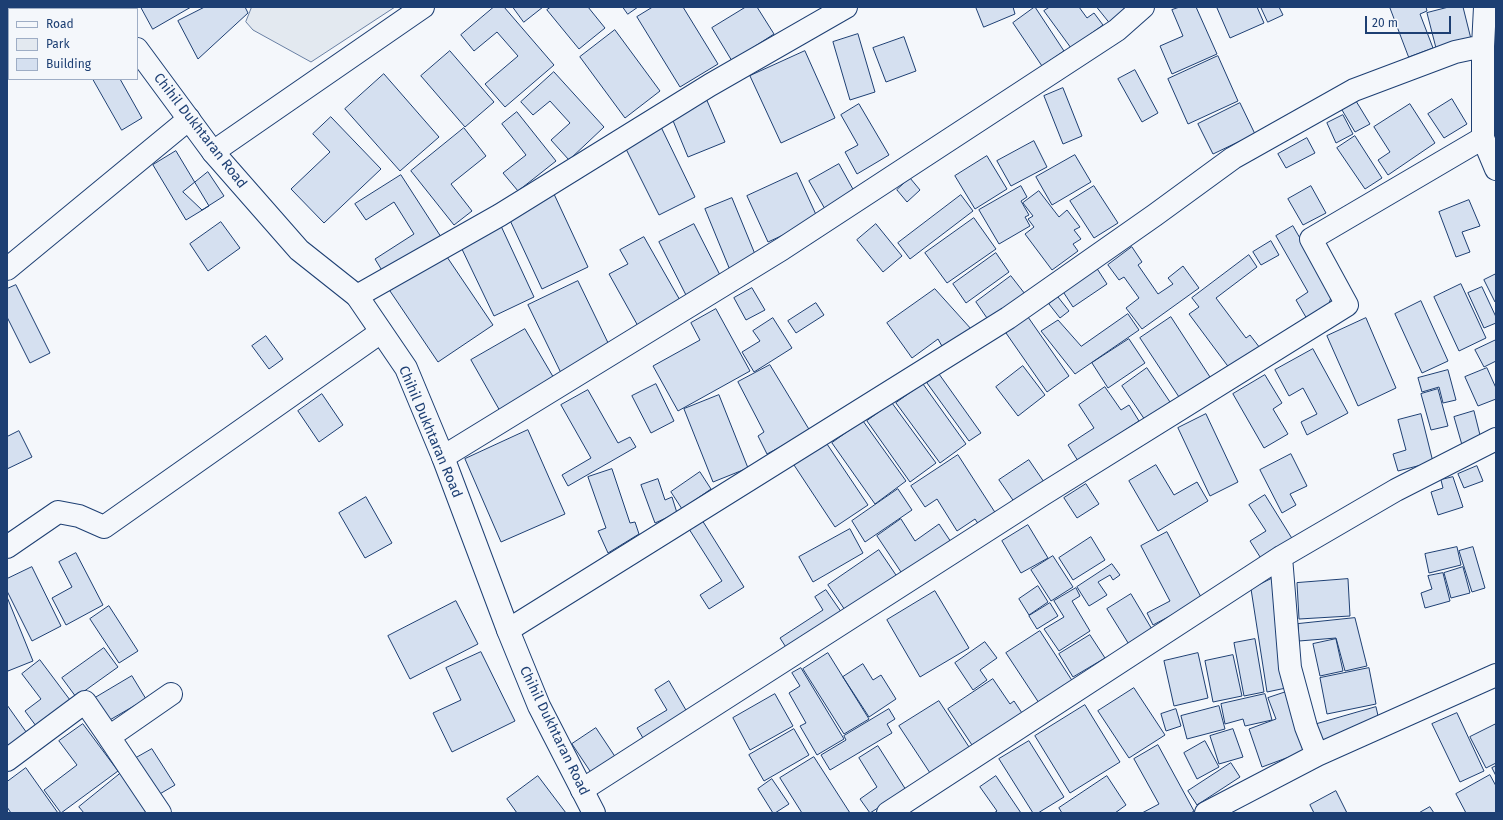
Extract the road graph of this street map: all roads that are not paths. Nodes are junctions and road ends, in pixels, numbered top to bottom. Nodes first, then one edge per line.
1 (423, 7) edge
2 (846, 7) edge
3 (1144, 7) edge
4 (1484, 7) edge
5 (1483, 46) junction
6 (138, 50) edge
7 (189, 119) junction
8 (1490, 141) edge
9 (213, 152) junction
10 (1496, 169) edge
11 (7, 269) edge
12 (357, 296) junction
13 (381, 332) junction
14 (1496, 439) edge
15 (443, 457) junction
16 (7, 547) edge
17 (1281, 557) junction
18 (508, 630) junction
19 (1496, 675) edge
20 (170, 694) dead end
21 (109, 736) junction
22 (1317, 755) junction
23 (7, 760) edge
24 (582, 790) junction
25 (160, 813) edge
26 (594, 813) edge
27 (888, 813) edge
28 (1206, 813) edge

1 - 9 street
2 - 12 street
3 - 15 street
4 - 5 street
5 - 8 street
5 - 18 street
6 - 7 street, Chihil Dukhtaran Road
7 - 9 street, Chihil Dukhtaran Road
7 - 11 street
8 - 10 street
8 - 24 street
9 - 12 street, Chihil Dukhtaran Road
12 - 13 street, Chihil Dukhtaran Road
13 - 15 street, Chihil Dukhtaran Road
13 - 16 street
14 - 17 street
15 - 18 street, Chihil Dukhtaran Road
17 - 22 street
17 - 27 street
18 - 24 street, Chihil Dukhtaran Road
19 - 22 street
20 - 21 street
21 - 23 street
21 - 25 street
22 - 28 street
24 - 26 street, Chihil Dukhtaran Road

